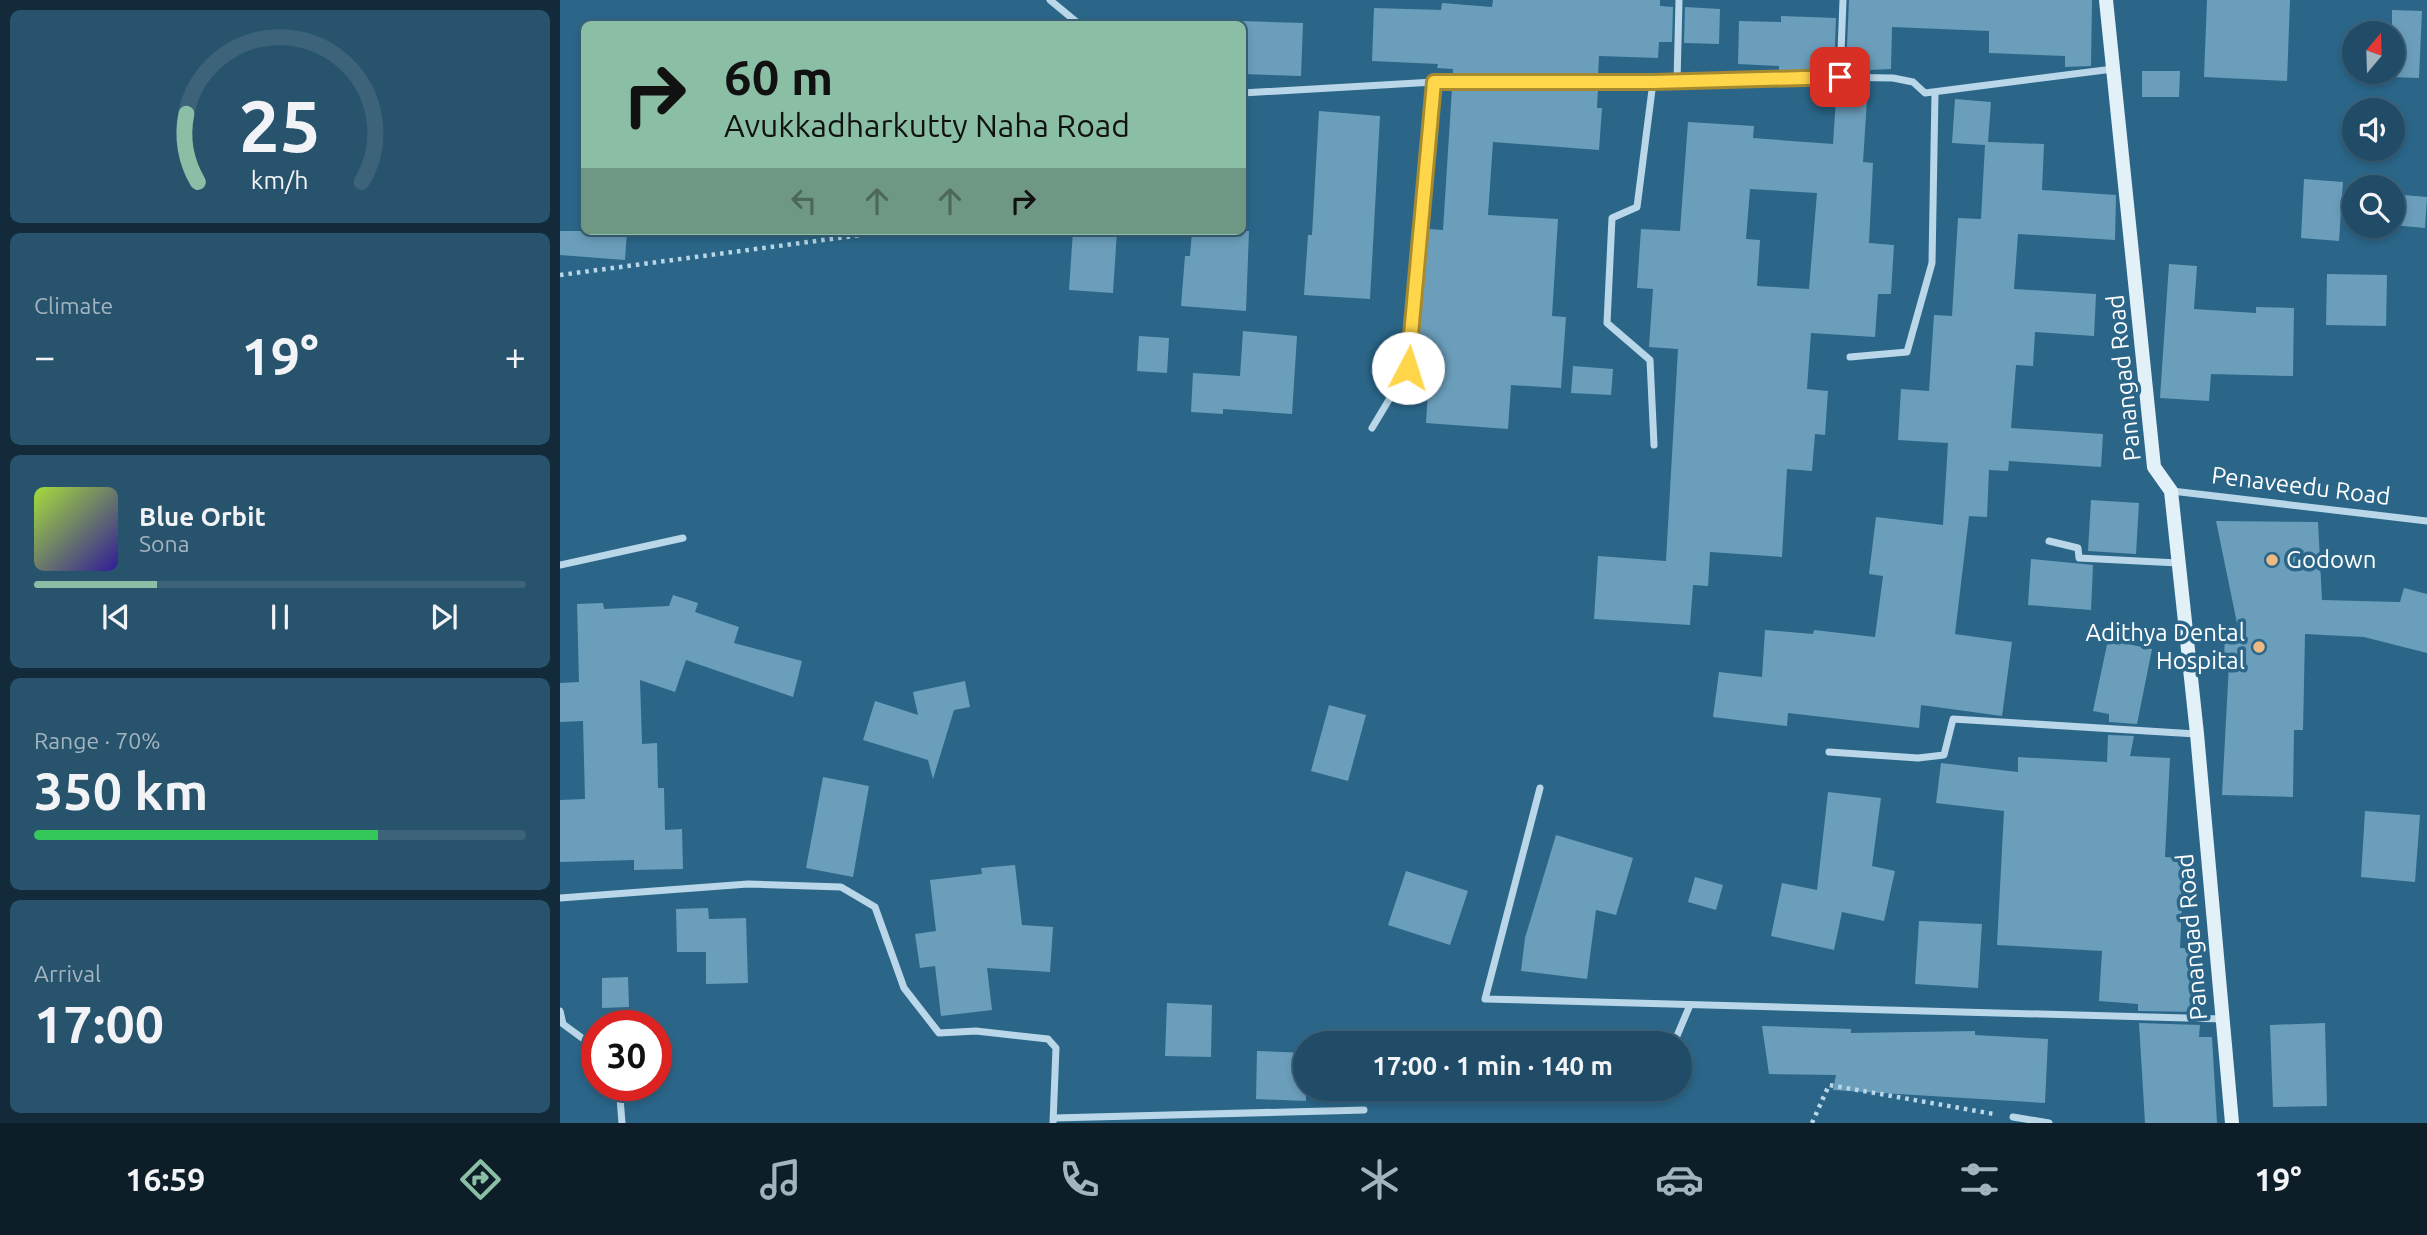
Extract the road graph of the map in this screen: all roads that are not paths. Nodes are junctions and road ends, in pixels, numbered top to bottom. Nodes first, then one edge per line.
1 (1050, 0) edge
2 (1679, 0) edge
3 (1843, 0) edge
4 (2106, 0) edge
5 (1075, 21) edge
6 (2113, 69) junction
7 (1840, 77) junction
8 (1434, 82) junction
9 (1653, 82) junction
10 (1677, 82) junction
11 (1246, 93) edge
12 (1936, 93) junction
13 (1850, 357) dead end
14 (1372, 428) dead end
15 (1654, 445) dead end
16 (2171, 491) junction
17 (2427, 521) edge
18 (683, 538) dead end
19 (2049, 541) dead end
20 (2179, 563) junction
21 (560, 565) edge
22 (2197, 734) junction
23 (1829, 752) dead end
24 (1540, 788) dead end
25 (560, 898) edge
26 (1690, 1004) junction
27 (560, 1011) edge
28 (2223, 1019) junction
29 (1679, 1031) edge
30 (581, 1038) edge
31 (620, 1101) edge
32 (1364, 1110) dead end
33 (2013, 1117) road end
34 (1054, 1120) edge
35 (622, 1123) edge
36 (2049, 1123) edge
37 (2232, 1123) edge

1 - 5 street
2 - 10 street
3 - 7 street
4 - 6 main road, Panangad Road
6 - 12 street
6 - 16 main road, Panangad Road
7 - 10 street
7 - 12 street
8 - 9 street
8 - 11 street
8 - 14 street
9 - 10 street
9 - 15 street
12 - 13 street
16 - 17 street, Penaveedu Road
16 - 20 main road, Panangad Road
18 - 21 street
19 - 20 street
20 - 22 main road, Panangad Road
22 - 23 street
22 - 28 main road, Panangad Road
24 - 26 street
25 - 34 street
26 - 28 street
26 - 29 street
27 - 30 street
28 - 37 main road, Panangad Road
31 - 35 street
32 - 34 street
33 - 36 street

